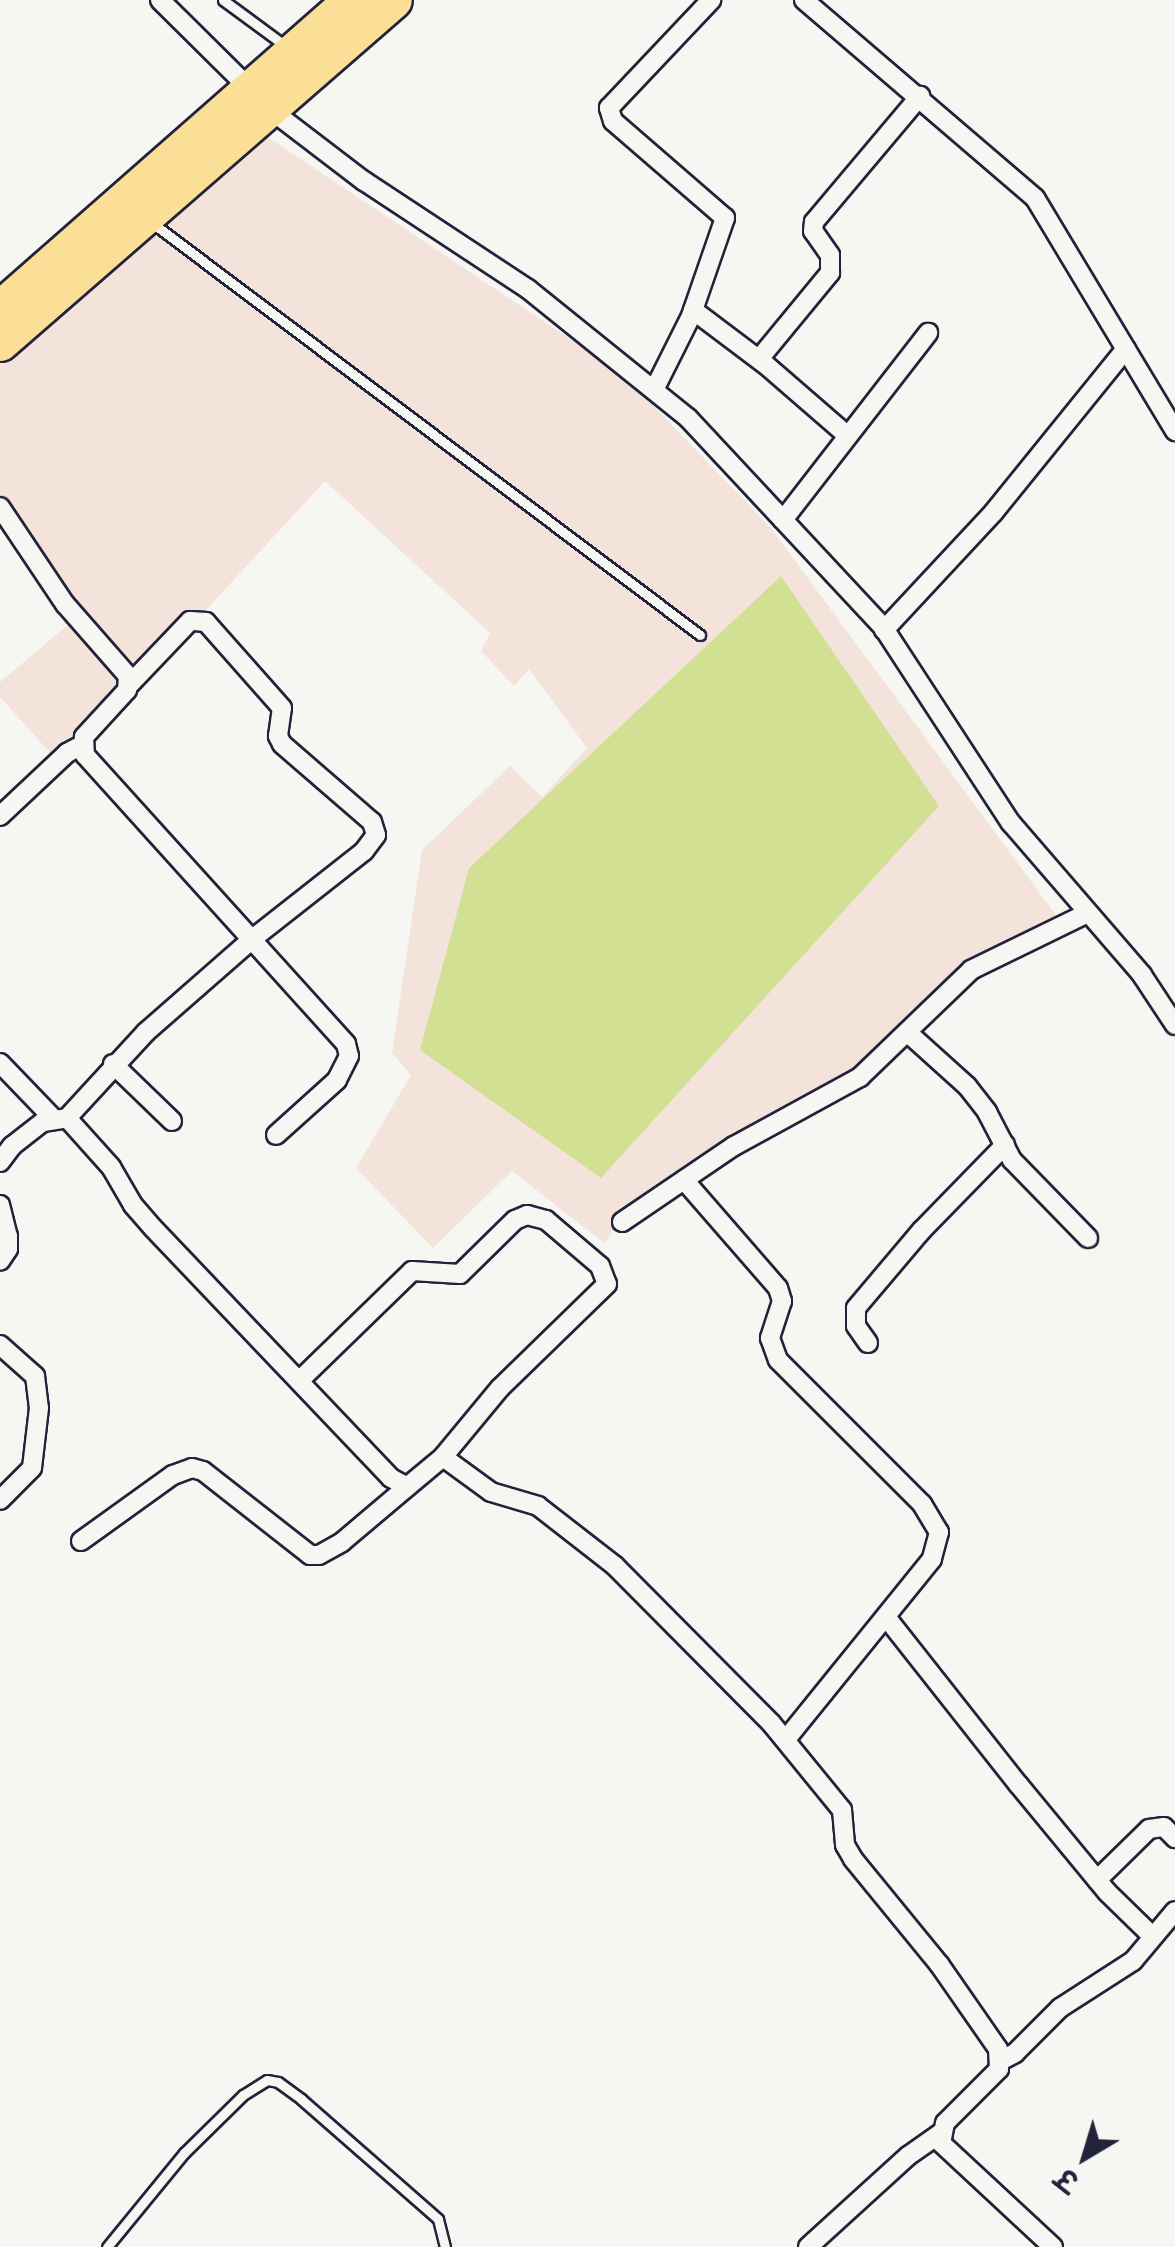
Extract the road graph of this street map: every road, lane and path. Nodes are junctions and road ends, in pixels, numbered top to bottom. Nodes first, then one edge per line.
1 (160, 0) edge
2 (223, 0) edge
3 (350, 0) edge
4 (394, 0) edge
5 (711, 0) edge
6 (804, 0) edge
7 (294, 52) junction
8 (920, 96) junction
9 (262, 100) junction
10 (147, 218) junction
11 (0, 308) edge
12 (693, 310) junction
13 (928, 333) dead end
14 (0, 344) edge
15 (1126, 349) junction
16 (760, 359) junction
17 (654, 390) junction
18 (1166, 396) edge
19 (1175, 431) edge
20 (848, 436) junction
21 (0, 508) edge
22 (783, 520) junction
23 (884, 630) junction
24 (700, 635) dead end
25 (130, 684) junction
26 (82, 745) junction
27 (0, 816) edge
28 (1086, 914) junction
29 (251, 940) junction
30 (1175, 1026) edge
31 (907, 1032) junction
32 (0, 1063) edge
33 (114, 1064) junction
34 (60, 1118) junction
35 (172, 1121) dead end
36 (276, 1135) dead end
37 (1004, 1145) junction
38 (0, 1162) edge
39 (684, 1180) junction
40 (0, 1205) edge
41 (622, 1222) dead end
42 (1088, 1238) dead end
43 (0, 1262) edge
44 (868, 1343) dead end
45 (0, 1345) edge
46 (301, 1380) junction
47 (443, 1457) junction
48 (407, 1487) junction
49 (0, 1500) edge
50 (81, 1541) dead end
51 (886, 1618) junction
52 (786, 1739) junction
53 (1175, 1838) edge
54 (1097, 1880) junction
55 (1175, 1911) edge
56 (1151, 1935) junction
57 (1002, 2060) junction
58 (940, 2134) junction
59 (107, 2247) edge
60 (445, 2247) edge
61 (808, 2247) edge
62 (1053, 2247) edge

1 - 9 street
2 - 7 lane
3 - 7 highway
4 - 9 highway
5 - 12 street
6 - 8 street
7 - 9 highway
8 - 15 street
8 - 16 street
9 - 10 highway
9 - 11 highway
9 - 17 street
10 - 14 highway
10 - 24 lane
12 - 16 street
12 - 17 street
13 - 20 street
15 - 18 street
15 - 23 street
16 - 20 street
17 - 22 street
18 - 19 street
20 - 22 street
21 - 25 street
22 - 23 street
23 - 28 street
25 - 26 street
25 - 29 street
26 - 27 street
26 - 29 street
28 - 30 street
28 - 31 street
29 - 33 street
29 - 36 street
31 - 37 street
31 - 39 street
32 - 34 street
33 - 34 street
33 - 35 street
34 - 38 street
34 - 46 street
37 - 42 street
37 - 44 street
39 - 41 street
39 - 51 street
40 - 43 street
45 - 49 street
46 - 47 street
46 - 48 street
47 - 48 street
47 - 52 street
48 - 50 street
51 - 52 street
51 - 54 street
52 - 57 street
53 - 54 street
54 - 56 street
55 - 56 street
56 - 57 street
57 - 58 street
58 - 61 street
58 - 62 street
59 - 60 lane

